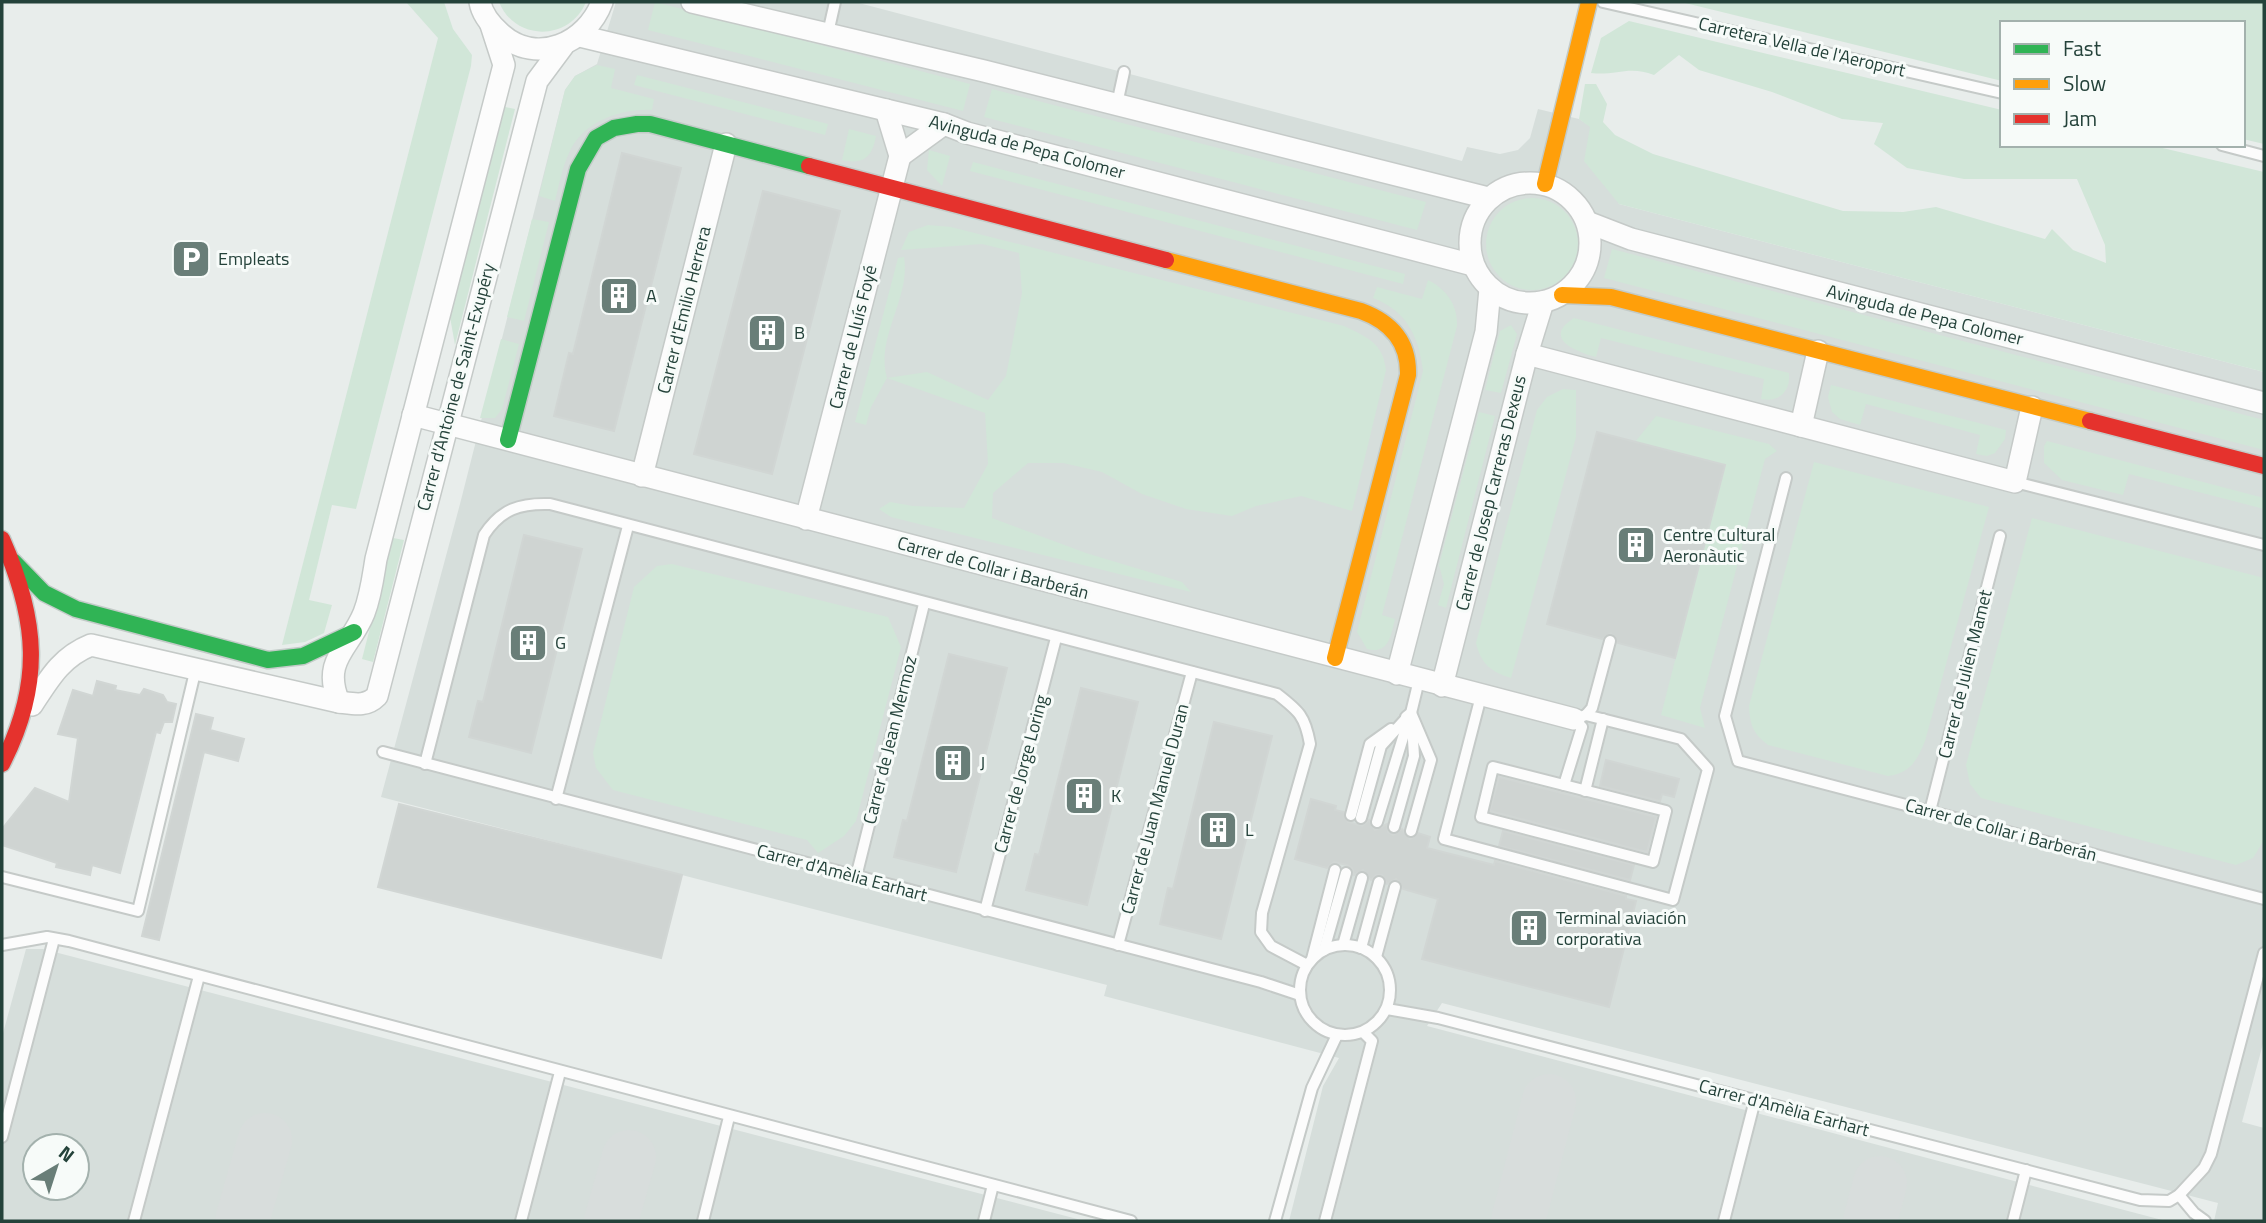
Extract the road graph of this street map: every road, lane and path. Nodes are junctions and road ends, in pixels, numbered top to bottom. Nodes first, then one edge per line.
1 (480, 2) edge
2 (602, 2) edge
3 (692, 2) edge
4 (835, 2) edge
5 (1589, 2) edge
6 (1603, 2) edge
7 (491, 25) junction
8 (828, 33) junction
9 (571, 41) junction
10 (1124, 72) dead end
11 (2000, 93) edge
12 (1117, 104) junction
13 (886, 110) junction
14 (944, 124) junction
15 (726, 144) junction
16 (2230, 147) edge
17 (900, 156) junction
18 (2264, 156) edge
19 (1545, 184) junction
20 (892, 188) junction
21 (1488, 198) junction
22 (1587, 222) junction
23 (1473, 265) junction
24 (1490, 289) junction
25 (1553, 298) junction
26 (1818, 351) junction
27 (1527, 354) junction
28 (2264, 403) edge
29 (2032, 407) junction
30 (413, 415) junction
31 (446, 424) junction
32 (1801, 426) junction
33 (508, 440) junction
34 (2264, 466) edge
35 (642, 475) junction
36 (1786, 478) dead end
37 (2015, 482) junction
38 (806, 519) junction
39 (628, 526) junction
40 (2000, 536) dead end
41 (2, 539) edge
42 (2264, 545) edge
43 (13, 561) junction
44 (925, 604) junction
45 (354, 632) junction
46 (1056, 638) junction
47 (1610, 641) dead end
48 (203, 643) junction
49 (1335, 658) junction
50 (196, 668) junction
51 (1192, 672) junction
52 (1397, 674) junction
53 (1419, 680) junction
54 (1442, 686) junction
55 (1481, 696) junction
56 (340, 702) junction
57 (1411, 713) junction
58 (1580, 717) junction
59 (24, 719) junction
60 (1603, 719) junction
61 (383, 752) dead end
62 (2, 764) edge
63 (425, 764) junction
64 (1564, 785) junction
65 (1585, 791) junction
66 (556, 799) junction
67 (1930, 811) junction
68 (1356, 816) dead end
69 (1377, 822) dead end
70 (1394, 827) dead end
71 (1411, 831) dead end
72 (2, 877) edge
73 (856, 877) junction
74 (1362, 878) dead end
75 (1379, 882) dead end
76 (1395, 887) dead end
77 (2264, 900) edge
78 (985, 911) junction
79 (54, 939) junction
80 (2, 945) edge
81 (1118, 945) junction
82 (1343, 945) junction
83 (1361, 948) junction
84 (1324, 950) junction
85 (2264, 954) edge
86 (1376, 957) junction
87 (1309, 963) junction
88 (199, 975) junction
89 (1300, 995) junction
90 (1387, 1009) junction
91 (1363, 1032) junction
92 (1337, 1035) junction
93 (560, 1072) junction
94 (1755, 1100) junction
95 (729, 1117) junction
96 (2, 1137) edge
97 (2026, 1171) junction
98 (993, 1185) junction
99 (2179, 1195) junction
100 (134, 1221) edge
101 (521, 1221) edge
102 (703, 1221) edge
103 (984, 1221) edge
104 (1131, 1221) edge
105 (1275, 1221) edge
106 (1325, 1221) edge
107 (1724, 1221) edge
108 (2012, 1221) edge
109 (2206, 1221) edge

1 - 7 street, Carrer d'Antoine de Saint-Exupéry
2 - 9 street, Carrer d'Antoine de Saint-Exupéry
3 - 8 street
4 - 8 lane
5 - 19 street
6 - 11 lane, Carretera Vella de l'Aeroport
7 - 9 street, Avinguda de Pepa Colomer
7 - 30 street, Carrer d'Antoine de Saint-Exupéry
8 - 12 street
9 - 13 street, Avinguda de Pepa Colomer
9 - 31 street, Carrer d'Antoine de Saint-Exupéry
10 - 12 lane
12 - 21 street
13 - 14 street, Avinguda de Pepa Colomer
13 - 17 street
14 - 17 street
14 - 23 street, Avinguda de Pepa Colomer
15 - 20 street
15 - 33 street
15 - 35 street, Carrer d'Emilio Herrera
16 - 18 lane
17 - 20 street, Carrer de Lluís Foyé
19 - 21 street
19 - 22 street
20 - 38 street, Carrer de Lluís Foyé
20 - 49 street
21 - 23 street
22 - 25 street
22 - 28 street, Avinguda de Pepa Colomer
23 - 24 street
24 - 25 street
24 - 52 street
25 - 26 street
25 - 27 street, Carrer de Josep Carreras Dexeus
26 - 29 street
26 - 32 street
27 - 32 street
27 - 54 street, Carrer de Josep Carreras Dexeus
29 - 34 street
29 - 37 street
30 - 31 street, Carrer de Collar i Barberán
30 - 45 street, Carrer d'Antoine de Saint-Exupéry
31 - 33 street, Carrer de Collar i Barberán
31 - 56 street, Carrer d'Antoine de Saint-Exupéry
32 - 37 street
33 - 35 street, Carrer de Collar i Barberán
35 - 38 street, Carrer de Collar i Barberán
36 - 67 lane, Carrer de Collar i Barberán
37 - 42 lane
38 - 49 street, Carrer de Collar i Barberán
39 - 44 lane
39 - 63 lane
39 - 66 lane
40 - 67 lane, Carrer de Julien Mamet
41 - 43 street
43 - 48 street
43 - 59 street
44 - 46 lane
44 - 73 lane, Carrer de Jean Mermoz
45 - 48 street
45 - 56 street, Carrer d'Antoine de Saint-Exupéry
46 - 51 lane
46 - 78 lane, Carrer de Jorge Loring
47 - 58 lane
48 - 50 street
49 - 52 street, Carrer de Collar i Barberán
50 - 56 street, Carrer d'Antoine de Saint-Exupéry
50 - 59 street, Carrer d'Antoine de Saint-Exupéry
50 - 72 lane
51 - 81 lane, Carrer de Juan Manuel Duran
51 - 87 lane
52 - 53 street, Carrer de Collar i Barberán
53 - 54 street, Carrer de Collar i Barberán
53 - 57 lane
54 - 55 street, Carrer de Collar i Barberán
55 - 58 street, Carrer de Collar i Barberán
55 - 60 lane
57 - 68 lane
57 - 69 lane
57 - 70 lane
57 - 71 lane
58 - 60 lane
58 - 64 lane
59 - 62 street
60 - 65 lane
61 - 63 lane, Carrer d'Amèlia Earhart
63 - 66 lane, Carrer d'Amèlia Earhart
64 - 65 lane
64 - 65 lane
66 - 73 lane, Carrer d'Amèlia Earhart
67 - 77 lane, Carrer de Collar i Barberán
73 - 78 lane, Carrer d'Amèlia Earhart
74 - 82 lane
75 - 83 lane
76 - 86 lane
78 - 81 lane, Carrer d'Amèlia Earhart
79 - 80 lane
79 - 88 lane
79 - 96 lane
81 - 89 lane, Carrer d'Amèlia Earhart
82 - 83 lane
82 - 84 lane
83 - 86 lane
84 - 87 lane
84 - 87 lane
85 - 99 lane
86 - 90 lane
87 - 89 lane
88 - 93 lane
88 - 100 lane
89 - 92 lane
90 - 91 lane
90 - 94 lane, Carrer d'Amèlia Earhart
91 - 92 lane
91 - 106 lane
92 - 105 lane
93 - 95 lane
93 - 101 lane
94 - 97 lane, Carrer d'Amèlia Earhart
94 - 107 lane
95 - 98 lane
95 - 102 lane
97 - 99 lane, Carrer d'Amèlia Earhart
97 - 108 lane
98 - 103 lane
98 - 104 lane
99 - 109 lane

